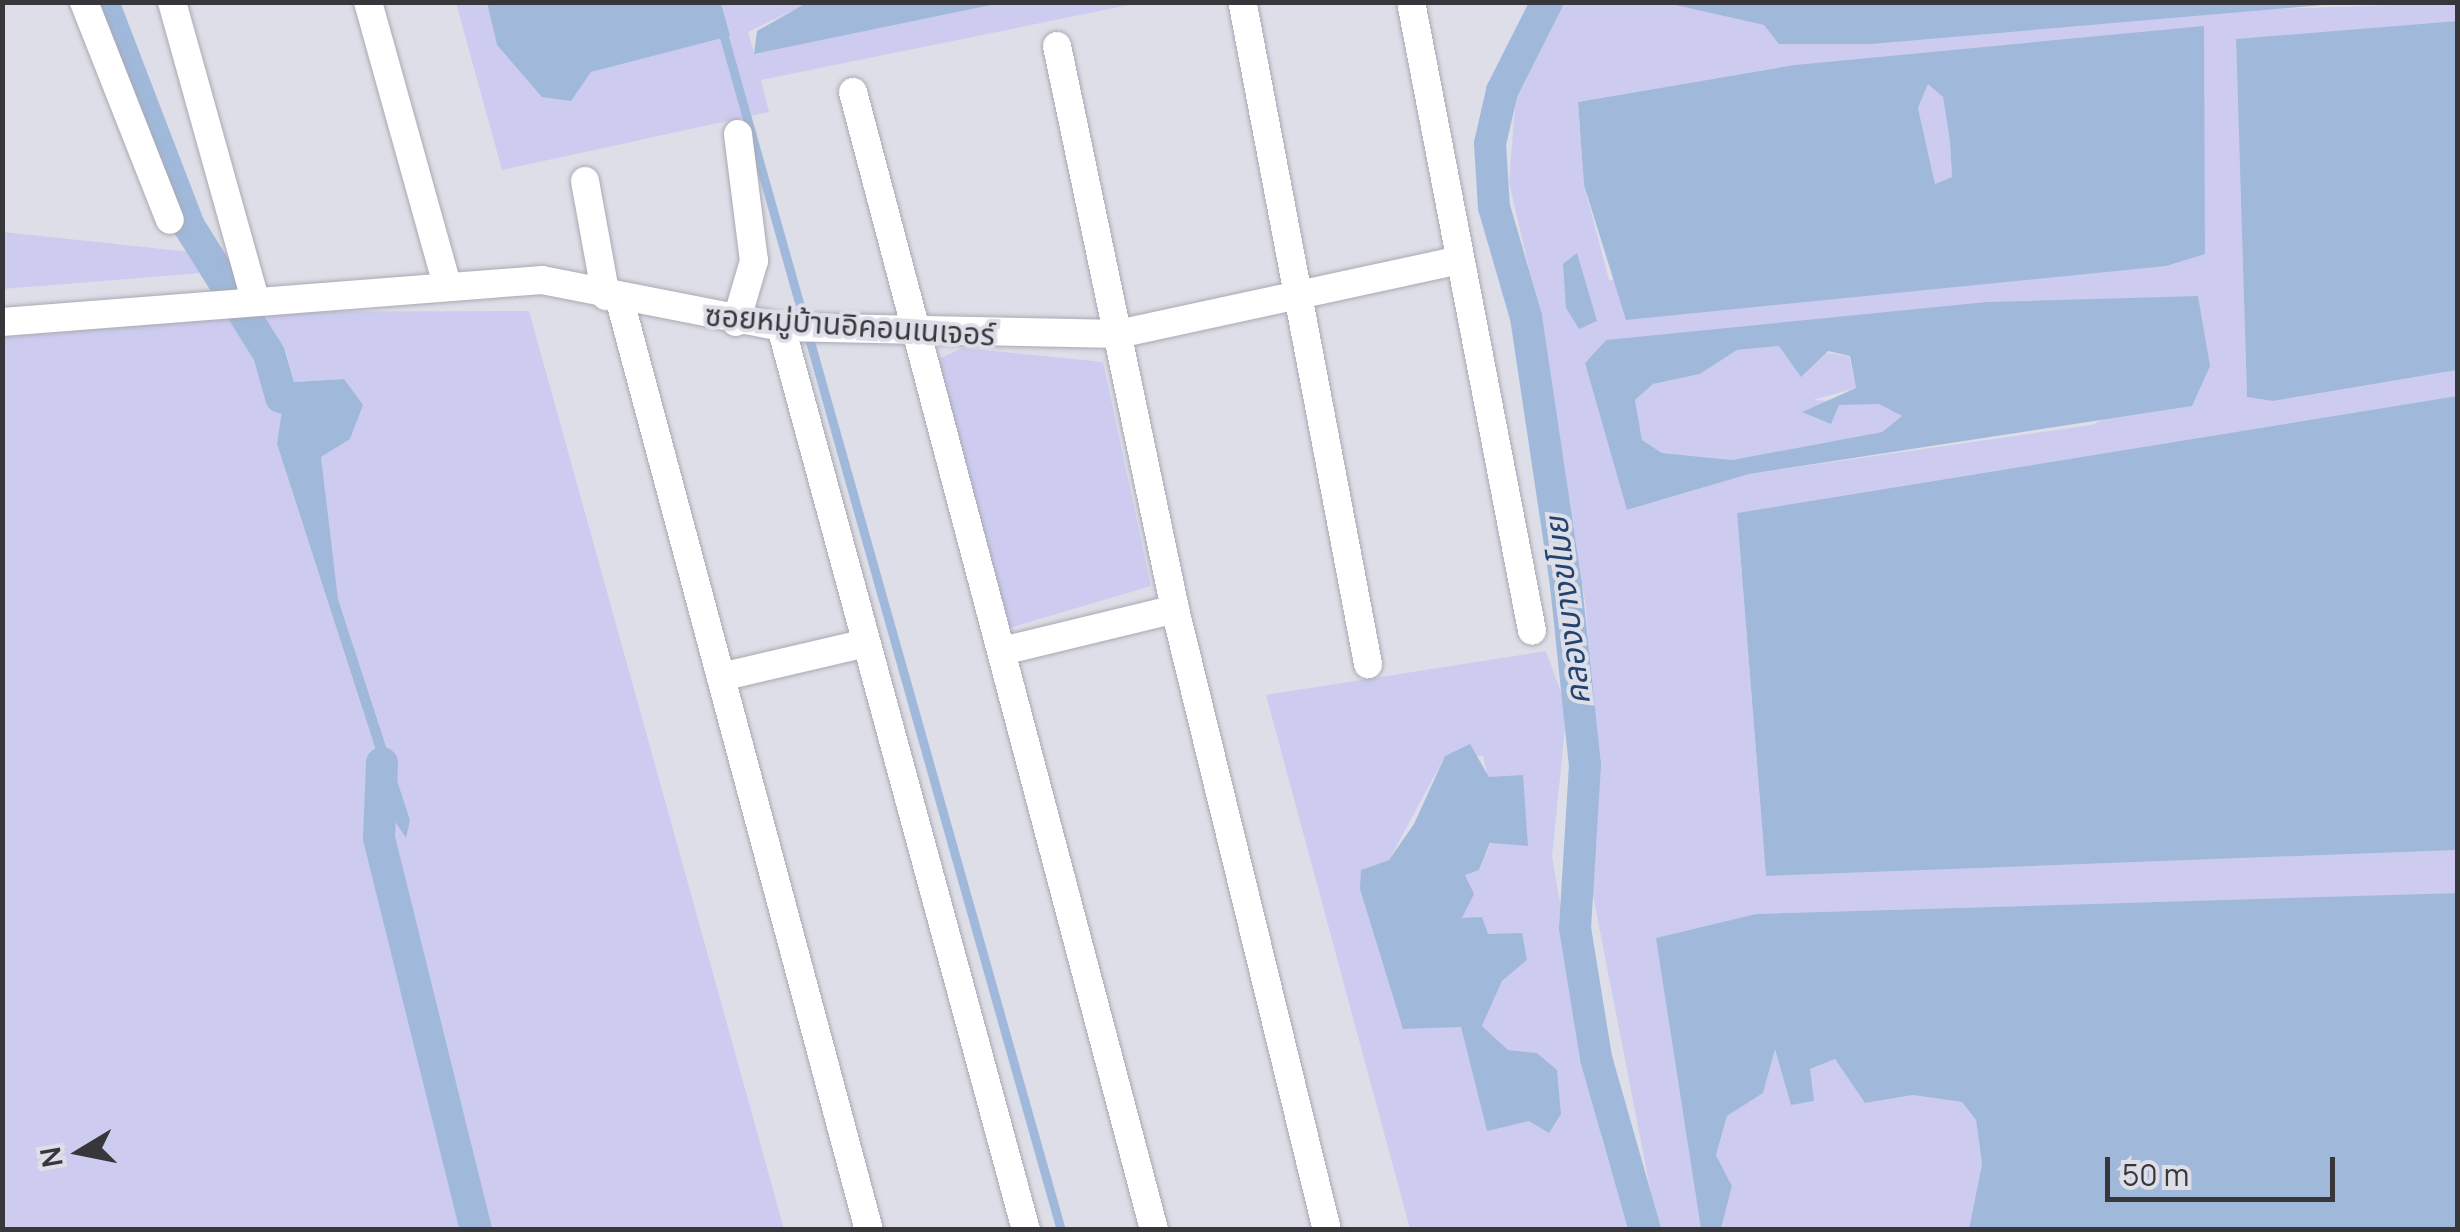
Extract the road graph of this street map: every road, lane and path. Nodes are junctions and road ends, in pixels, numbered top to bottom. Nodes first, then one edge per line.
1 (84, 2) edge
2 (172, 2) edge
3 (368, 2) edge
4 (1242, 5) edge
5 (1412, 7) dead end
6 (1057, 46) dead end
7 (854, 92) dead end
8 (738, 134) dead end
9 (585, 180) dead end
10 (170, 220) dead end
11 (1456, 261) junction
12 (446, 282) junction
13 (254, 296) junction
14 (613, 298) junction
15 (1294, 302) junction
16 (2, 322) edge
17 (736, 322) junction
18 (801, 327) junction
19 (919, 332) junction
20 (1118, 334) junction
21 (1174, 609) junction
22 (1532, 631) dead end
23 (866, 644) junction
24 (1002, 651) junction
25 (1368, 664) dead end
26 (721, 676) junction
27 (869, 1230) edge
28 (1026, 1230) edge
29 (1154, 1230) edge
30 (1328, 1230) edge

1 - 10 street
2 - 13 street
3 - 12 street
4 - 15 street
5 - 11 street
6 - 20 street
7 - 19 street
8 - 17 street
9 - 14 street
11 - 15 street, ซอยหมู่บ้านอิคอนเนเจอร์
11 - 22 street
12 - 13 street, ซอยหมู่บ้านอิคอนเนเจอร์
12 - 14 street, ซอยหมู่บ้านอิคอนเนเจอร์
13 - 16 street, ซอยหมู่บ้านอิคอนเนเจอร์
14 - 17 street, ซอยหมู่บ้านอิคอนเนเจอร์
14 - 26 street
15 - 20 street, ซอยหมู่บ้านอิคอนเนเจอร์
15 - 25 street
17 - 18 street, ซอยหมู่บ้านอิคอนเนเจอร์
18 - 19 street, ซอยหมู่บ้านอิคอนเนเจอร์
18 - 23 street
19 - 20 street, ซอยหมู่บ้านอิคอนเนเจอร์
19 - 24 street
20 - 21 street
21 - 24 street
21 - 30 street
23 - 26 street
23 - 28 street
24 - 29 street
26 - 27 street

